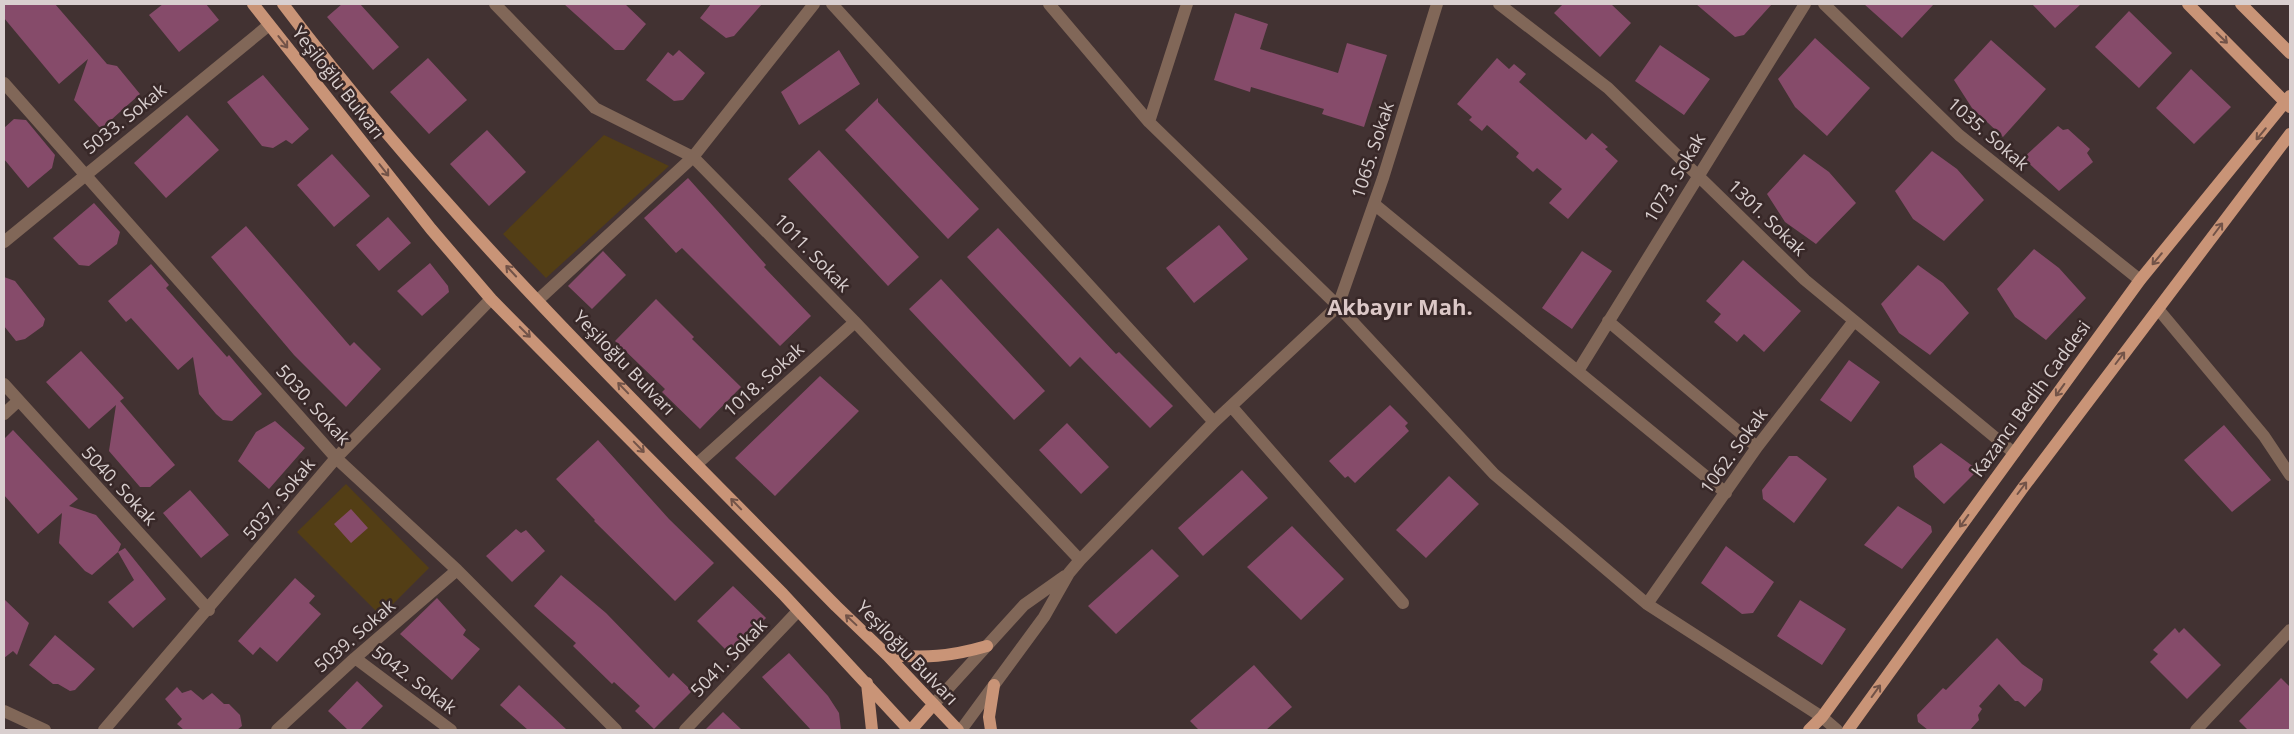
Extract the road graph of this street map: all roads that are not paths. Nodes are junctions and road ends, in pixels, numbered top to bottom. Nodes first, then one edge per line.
1 (253, 4) edge
2 (495, 4) edge
3 (814, 4) edge
4 (832, 4) edge
5 (1049, 4) edge
6 (1187, 4) edge
7 (1437, 4) edge
8 (1499, 4) edge
9 (1805, 4) edge
10 (1824, 4) edge
11 (2188, 4) edge
12 (2241, 4) edge
13 (287, 5) edge
14 (270, 25) junction
15 (2290, 53) edge
16 (4, 83) edge
17 (2289, 102) edge
18 (1149, 122) junction
19 (2290, 134) edge
20 (693, 157) junction
21 (83, 175) junction
22 (1697, 175) junction
23 (1374, 204) junction
24 (4, 242) edge
25 (2140, 280) junction
26 (492, 299) junction
27 (538, 300) junction
28 (1338, 306) junction
29 (2158, 309) junction
30 (1608, 321) junction
31 (1854, 321) junction
32 (855, 322) junction
33 (1578, 371) junction
34 (4, 384) edge
35 (18, 401) junction
36 (1231, 406) junction
37 (4, 414) edge
38 (1214, 422) junction
39 (1756, 447) junction
40 (2014, 453) junction
41 (336, 458) junction
42 (698, 464) junction
43 (2290, 475) edge
44 (1726, 493) junction
45 (1080, 560) junction
46 (457, 570) junction
47 (1069, 573) junction
48 (1403, 603) dead end
49 (1646, 604) junction
50 (209, 610) junction
51 (798, 611) junction
52 (2290, 630) edge
53 (987, 646) junction
54 (887, 655) junction
55 (355, 658) junction
56 (866, 683) junction
57 (994, 685) junction
58 (933, 705) junction
59 (4, 711) edge
60 (1822, 717) junction
61 (44, 730) edge
62 (104, 730) edge
63 (277, 730) edge
64 (451, 730) edge
65 (616, 730) edge
66 (684, 730) edge
67 (872, 730) edge
68 (910, 730) edge
69 (959, 730) edge
70 (991, 730) edge
71 (1809, 730) edge
72 (1837, 730) edge
73 (1848, 730) edge
74 (2196, 730) edge

1 - 14 main road, Yeşiloğlu Bulvarı
2 - 20 street, 1011. Sokak
3 - 20 street
4 - 38 street
5 - 18 street
6 - 18 street
7 - 23 street, 1065. Sokak
8 - 22 street, 1301. Sokak
9 - 22 street, 1073. Sokak
10 - 25 street, 1035. Sokak
11 -> 17 main road
12 - 15 main road
27 -> 13 main road, Yeşiloğlu Bulvarı
14 - 21 street, 5033. Sokak
14 -> 26 main road, Yeşiloğlu Bulvarı
16 - 21 street, 5030. Sokak
17 -> 25 main road, Kazancı Bedih Caddesi
18 - 28 street
29 -> 19 main road
20 - 27 street
20 - 32 street, 1011. Sokak
21 - 24 street, 5033. Sokak
21 - 41 street, 5030. Sokak
22 - 30 street, 1073. Sokak
22 - 31 street, 1301. Sokak
23 - 28 street, 1065. Sokak
23 - 33 street
25 -> 40 main road, Kazancı Bedih Caddesi
26 - 41 street, 5037. Sokak
26 -> 51 main road, Yeşiloğlu Bulvarı
42 -> 27 main road, Yeşiloğlu Bulvarı
28 - 36 street
28 - 49 street
29 - 43 street
73 -> 29 main road
30 - 33 street, 1073. Sokak
30 - 39 street
31 - 39 street, 1062. Sokak
31 - 40 street, 1301. Sokak
32 - 42 street, 1018. Sokak
32 - 45 street, 1011. Sokak
33 - 44 street
34 - 35 street, 5040. Sokak
35 - 37 street
35 - 50 street, 5040. Sokak
36 - 38 street
36 - 48 street
38 - 45 street
39 - 44 street, 1062. Sokak
40 -> 60 main road, Kazancı Bedih Caddesi
41 - 46 street, 5030. Sokak
41 - 50 street, 5037. Sokak
54 -> 42 main road, Yeşiloğlu Bulvarı
44 - 49 street, 1062. Sokak
45 - 47 street
46 - 55 street, 5039. Sokak
46 - 65 street, 5030. Sokak
47 - 53 street
47 - 57 street
49 - 60 street
50 - 62 street, 5037. Sokak
51 - 56 main road, Yeşiloğlu Bulvarı
51 - 66 street, 5041. Sokak
52 - 74 street
53 - 54 main road
53 - 58 street
54 - 58 main road, Yeşiloğlu Bulvarı
55 - 63 street, 5039. Sokak
55 - 64 street, 5042. Sokak
56 - 67 main road
56 - 68 main road, Yeşiloğlu Bulvarı
57 - 69 street
57 - 70 main road
58 - 68 main road
58 - 69 main road, Yeşiloğlu Bulvarı
59 - 61 street
60 - 71 main road, Kazancı Bedih Caddesi
60 - 72 street

